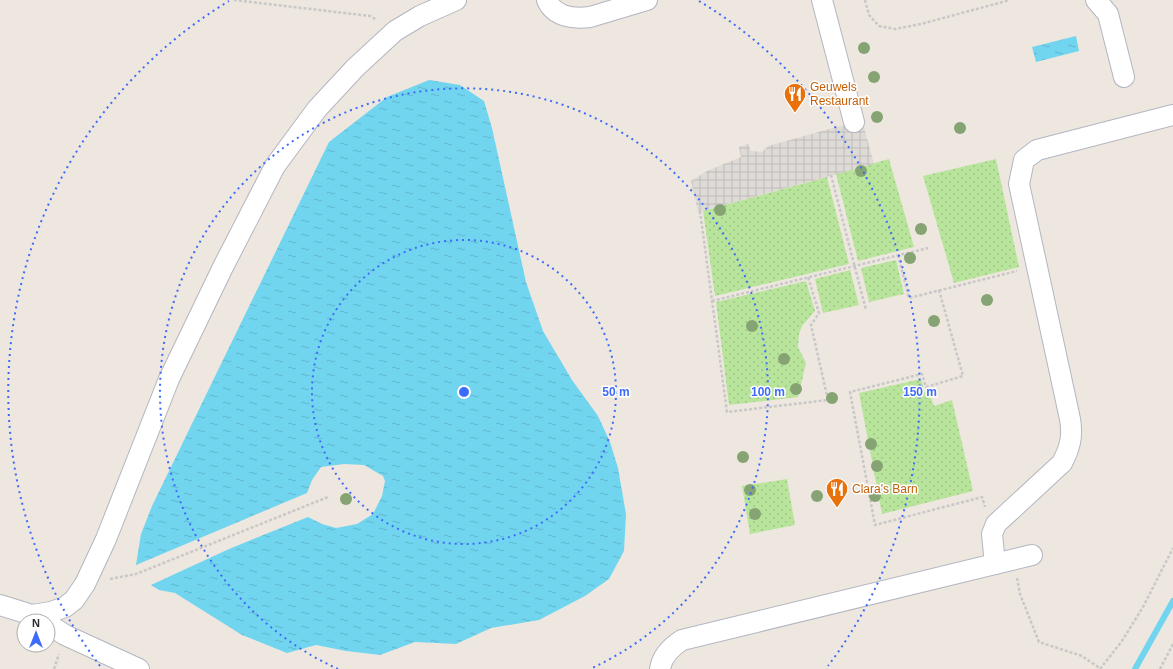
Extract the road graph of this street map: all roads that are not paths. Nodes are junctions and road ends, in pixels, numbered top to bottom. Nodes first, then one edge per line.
1 (456, 0) edge
2 (547, 0) edge
3 (647, 0) edge
4 (822, 0) edge
5 (1096, 0) edge
6 (1124, 77) dead end
7 (1173, 115) edge
8 (854, 122) dead end
9 (0, 605) edge
10 (22, 613) edge
11 (50, 613) edge
12 (56, 629) edge
13 (139, 669) edge
14 (660, 669) edge

1 - 11 lane
2 - 3 lane
4 - 8 lane
5 - 6 lane
7 - 14 lane
9 - 10 lane
12 - 13 lane

